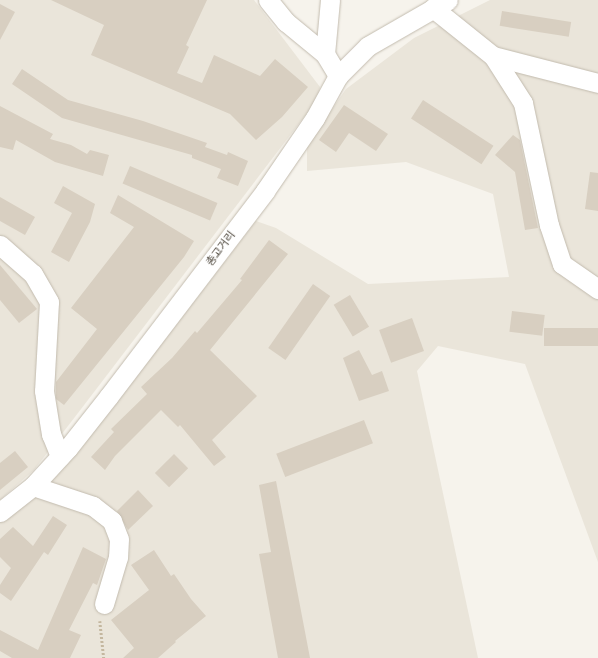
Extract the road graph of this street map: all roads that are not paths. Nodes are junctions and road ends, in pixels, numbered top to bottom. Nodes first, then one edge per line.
1 (268, 0) edge
2 (330, 0) edge
3 (441, 4) edge
4 (325, 54) junction
5 (493, 56) junction
6 (338, 76) junction
7 (598, 84) edge
8 (0, 245) edge
9 (598, 288) edge
10 (60, 456) junction
11 (33, 486) junction
12 (0, 512) edge
13 (104, 604) road end

1 - 4 street
2 - 4 street
3 - 5 street
3 - 6 street, 총고거리
4 - 6 street
5 - 7 street
5 - 9 street
6 - 10 street, 총고거리
8 - 10 street
10 - 11 street, 총고거리
11 - 12 street, 총고거리
11 - 13 street

